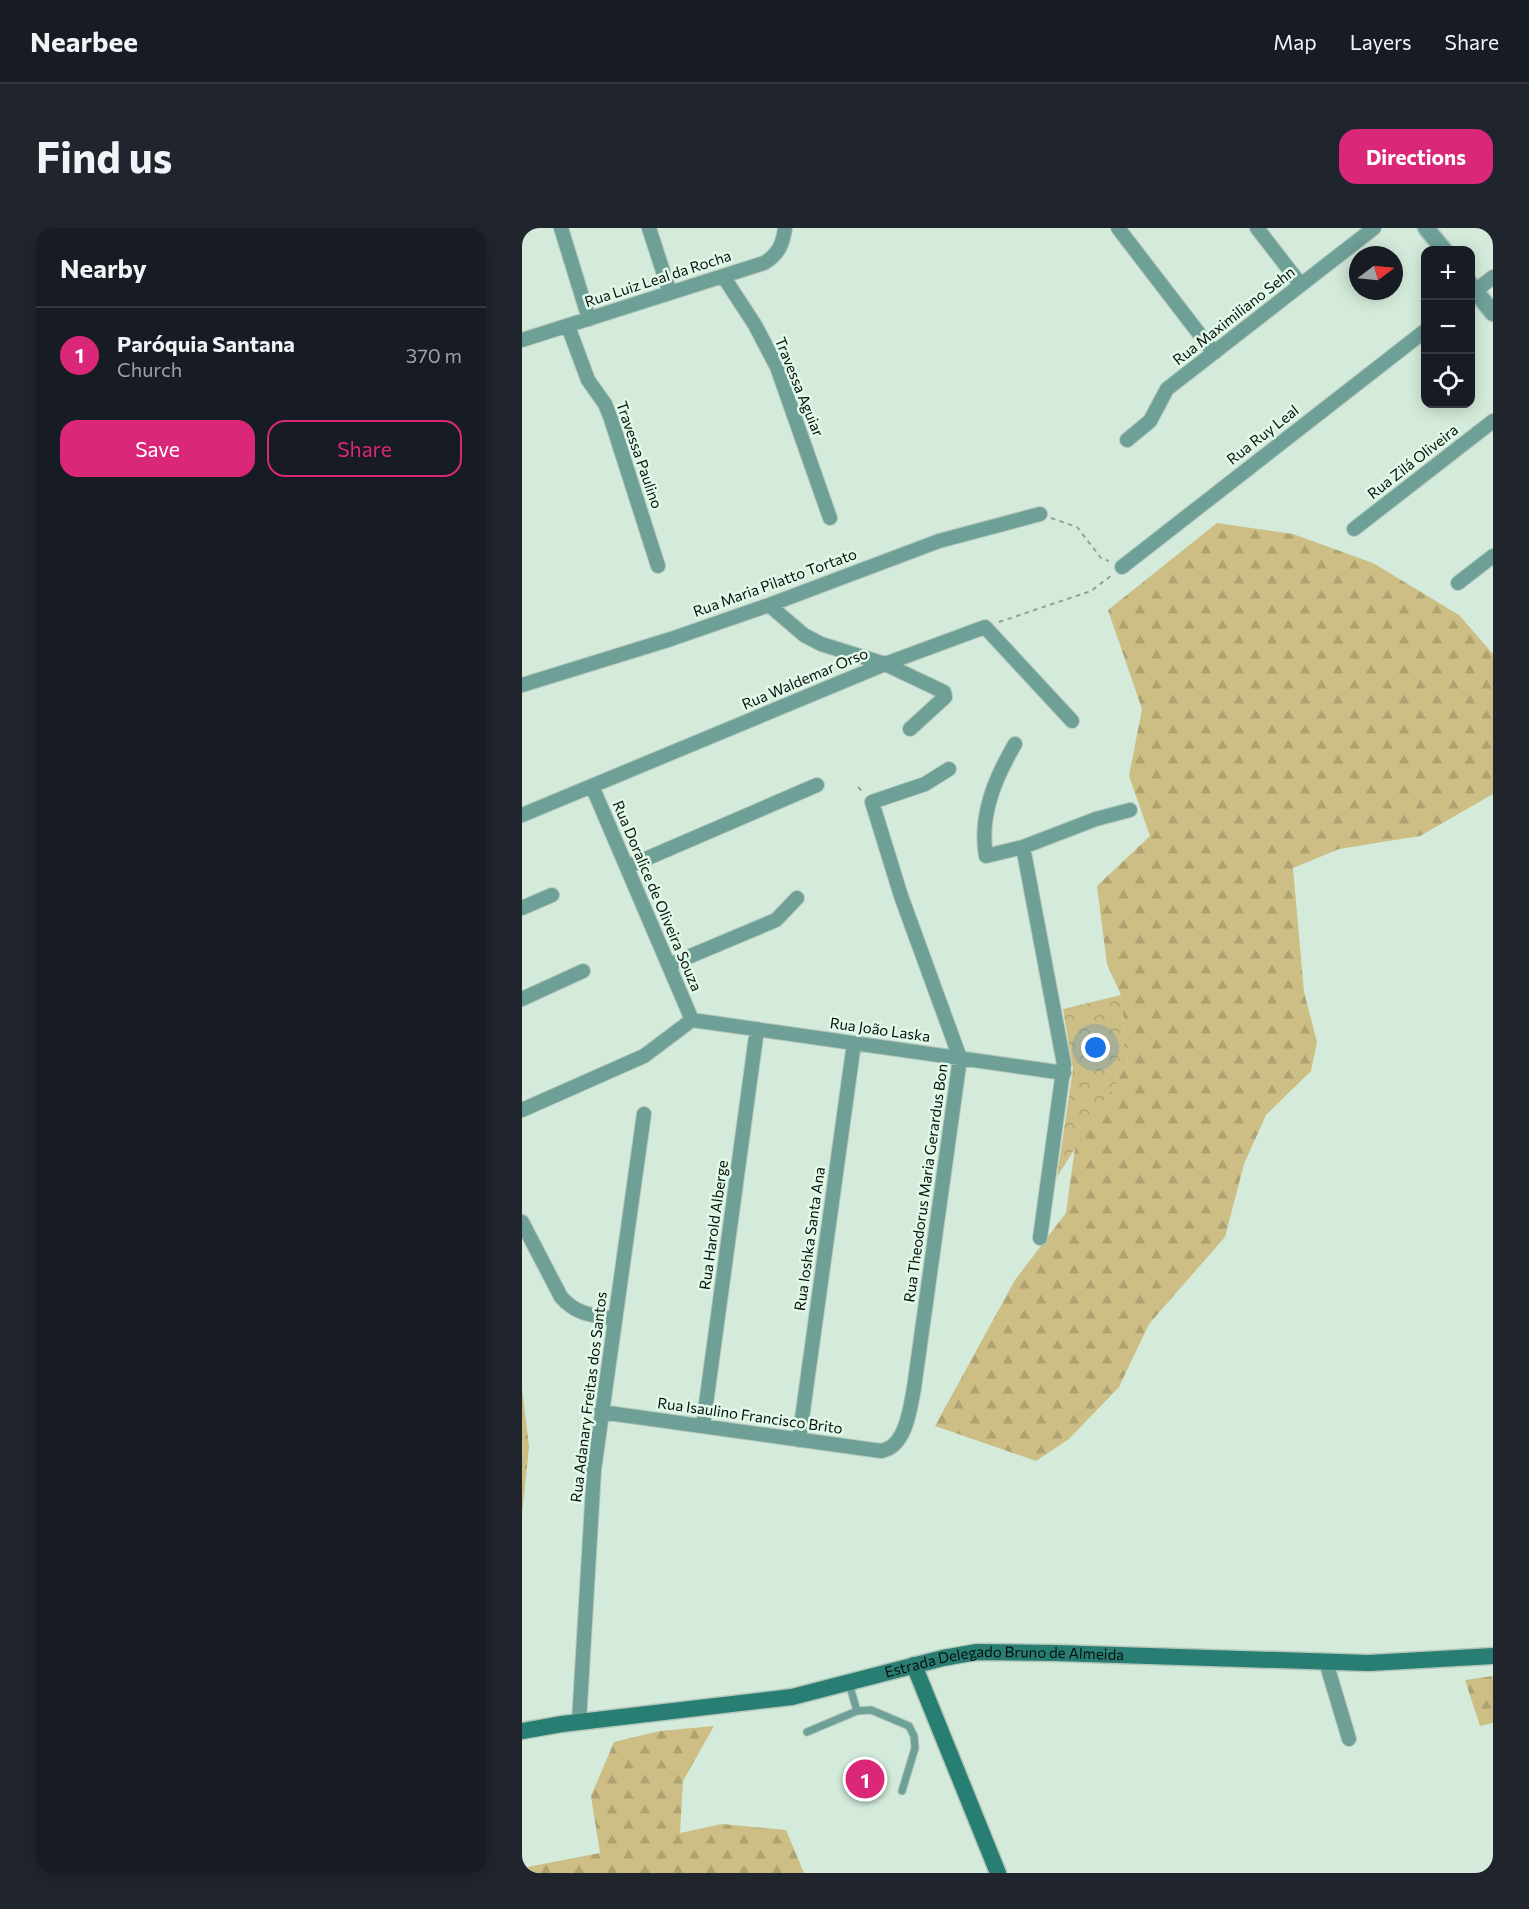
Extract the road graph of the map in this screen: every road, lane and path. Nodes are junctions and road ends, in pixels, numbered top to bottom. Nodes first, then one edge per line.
1 (561, 228) edge
2 (649, 228) edge
3 (785, 228) edge
4 (1118, 228) edge
5 (1257, 228) edge
6 (1374, 228) edge
7 (1426, 228) edge
8 (1441, 246) edge
9 (723, 276) junction
10 (1493, 277) edge
11 (1301, 285) junction
12 (1475, 288) edge
13 (670, 293) junction
14 (1475, 293) edge
15 (1493, 313) edge
16 (589, 319) junction
17 (568, 326) junction
18 (1421, 333) edge
19 (522, 340) edge
20 (1214, 352) junction
21 (1493, 421) edge
22 (1127, 441) dead end
23 (1040, 514) joint
24 (830, 518) dead end
25 (1354, 529) dead end
26 (1493, 556) edge
27 (1101, 558) dead end
28 (658, 566) dead end
29 (1122, 567) joint
30 (1458, 584) dead end
31 (769, 605) junction
32 (985, 627) junction
33 (885, 664) junction
34 (522, 685) edge
35 (1072, 721) dead end
36 (910, 729) dead end
37 (1015, 744) dead end
38 (950, 770) dead end
39 (817, 785) dead end
40 (592, 786) junction
41 (1130, 810) dead end
42 (522, 815) edge
43 (1023, 847) junction
44 (627, 867) junction
45 (552, 895) dead end
46 (797, 898) dead end
47 (522, 908) edge
48 (669, 965) junction
49 (583, 971) dead end
50 (522, 999) edge
51 (692, 1020) junction
52 (757, 1029) junction
53 (854, 1043) junction
54 (960, 1058) junction
55 (1064, 1073) junction
56 (522, 1110) edge
57 (644, 1114) dead end
58 (522, 1222) edge
59 (1040, 1238) dead end
60 (614, 1320) junction
61 (601, 1412) junction
62 (703, 1426) junction
63 (799, 1440) junction
64 (893, 1447) joint
65 (1493, 1656) edge
66 (1326, 1662) junction
67 (914, 1665) junction
68 (849, 1683) junction
69 (857, 1711) junction
70 (579, 1722) junction
71 (522, 1731) edge
72 (807, 1732) dead end
73 (1349, 1739) dead end
74 (902, 1791) dead end
75 (998, 1873) edge

1 - 16 street
2 - 13 street
3 - 9 street, Rua Luiz Leal da Rocha
4 - 20 street
5 - 11 street
6 - 11 street, Rua Maximiliano Sehn
7 - 8 street
9 - 13 street, Rua Luiz Leal da Rocha
9 - 24 street, Travessa Aguiar
10 - 12 street
11 - 20 street, Rua Maximiliano Sehn
13 - 16 street, Rua Luiz Leal da Rocha
14 - 15 street
16 - 17 street, Rua Luiz Leal da Rocha
17 - 19 street, Rua Luiz Leal da Rocha
17 - 28 street, Travessa Paulino
18 - 29 street, Rua Ruy Leal
20 - 22 street, Rua Maximiliano Sehn
21 - 25 street, Rua Zilá Oliveira
23 - 27 path
23 - 31 street, Rua Maria Pilatto Tortato
26 - 30 street
29 - 32 path
31 - 33 street
31 - 34 street, Rua Maria Pilatto Tortato
32 - 33 street, Rua Waldemar Orso
32 - 35 street
33 - 36 street
33 - 40 street, Rua Waldemar Orso
37 - 43 street
38 - 54 street, Rua Theodorus Maria Gerardus Bon
39 - 44 street
40 - 42 street, Rua Waldemar Orso
40 - 44 street, Rua Doralice de Oliveira Souza
41 - 43 street
43 - 55 street
44 - 48 street, Rua Doralice de Oliveira Souza
45 - 47 street
46 - 48 street
48 - 51 street, Rua Doralice de Oliveira Souza
49 - 50 street
51 - 52 street, Rua João Laska
51 - 56 street
52 - 53 street, Rua João Laska
52 - 62 street, Rua Harold Alberge
53 - 54 street, Rua João Laska
53 - 63 street, Rua Ioshka Santa Ana
54 - 55 street, Rua João Laska
54 - 64 street, Rua Theodorus Maria Gerardus Bon
55 - 59 street
57 - 60 street, Rua Adanary Freitas dos Santos
58 - 60 street
60 - 61 street, Rua Adanary Freitas dos Santos
61 - 62 street, Rua Isaulino Francisco Brito
61 - 70 street, Rua Adanary Freitas dos Santos
62 - 63 street, Rua Isaulino Francisco Brito
63 - 64 street, Rua Isaulino Francisco Brito
65 - 66 main road, Estrada Delegado Bruno de Almeida
66 - 67 main road, Estrada Delegado Bruno de Almeida
66 - 73 street
67 - 68 main road, Estrada Delegado Bruno de Almeida
67 - 75 main road
68 - 69 lane
68 - 70 main road, Estrada Delegado Bruno de Almeida
69 - 72 lane
69 - 74 lane
70 - 71 main road, Estrada Delegado Bruno de Almeida

